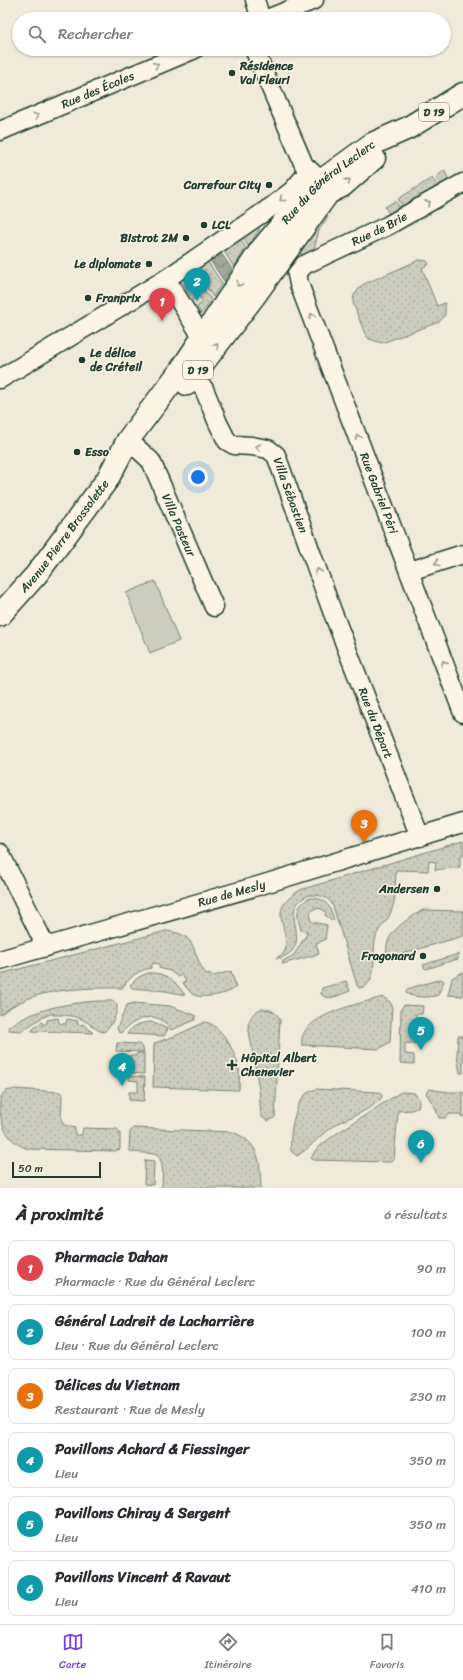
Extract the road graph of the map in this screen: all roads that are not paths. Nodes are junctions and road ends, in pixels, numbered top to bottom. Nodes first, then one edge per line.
1 (255, 0) edge
2 (314, 0) edge
3 (259, 12) edge
4 (284, 12) edge
5 (178, 56) edge
6 (257, 56) edge
7 (463, 94) edge
8 (0, 131) edge
9 (320, 182) junction
10 (463, 183) edge
11 (260, 252) junction
12 (279, 263) junction
13 (297, 274) junction
14 (166, 278) junction
15 (202, 337) junction
16 (192, 377) junction
17 (0, 379) edge
18 (137, 448) junction
19 (112, 473) junction
20 (463, 554) edge
21 (410, 571) junction
22 (214, 607) dead end
23 (331, 608) joint
24 (0, 615) edge
25 (463, 713) edge
26 (463, 823) edge
27 (420, 837) junction
28 (0, 853) edge
29 (46, 947) junction
30 (0, 960) edge

1 - 3 street
2 - 4 street
8 -> 5 street, Rue des Écoles
6 - 9 street
7 - 9 main road, Rue du Général Leclerc / D 19
9 - 11 main road, Rue du Général Leclerc / D 19
9 - 12 main road, Rue du Général Leclerc / D 19
9 -> 14 street, Rue du Général Leclerc
13 -> 10 street, Rue de Brie
11 - 12 street
11 -> 15 main road, Avenue Pierre Brossolette / D 19
12 - 13 street
16 -> 12 main road, Avenue Pierre Brossolette / D 19
21 -> 13 street, Rue Gabriel Péri
14 - 15 street
14 - 17 street, Rue du Général Leclerc
15 - 19 main road, Avenue Pierre Brossolette / D 19
16 - 18 main road, Avenue Pierre Brossolette / D 19
23 -> 16 street, Villa Sébastien
18 - 19 main road, Avenue Pierre Brossolette / D 19
18 - 22 street, Villa Pasteur
19 - 24 main road, Avenue Pierre Brossolette / D 19
20 -> 21 street
25 -> 21 street, Rue Gabriel Péri
23 - 27 street, Rue du Départ
26 - 27 street, Rue de Mesly
27 - 29 street, Rue de Mesly
28 - 29 street
29 - 30 street, Rue de Mesly

